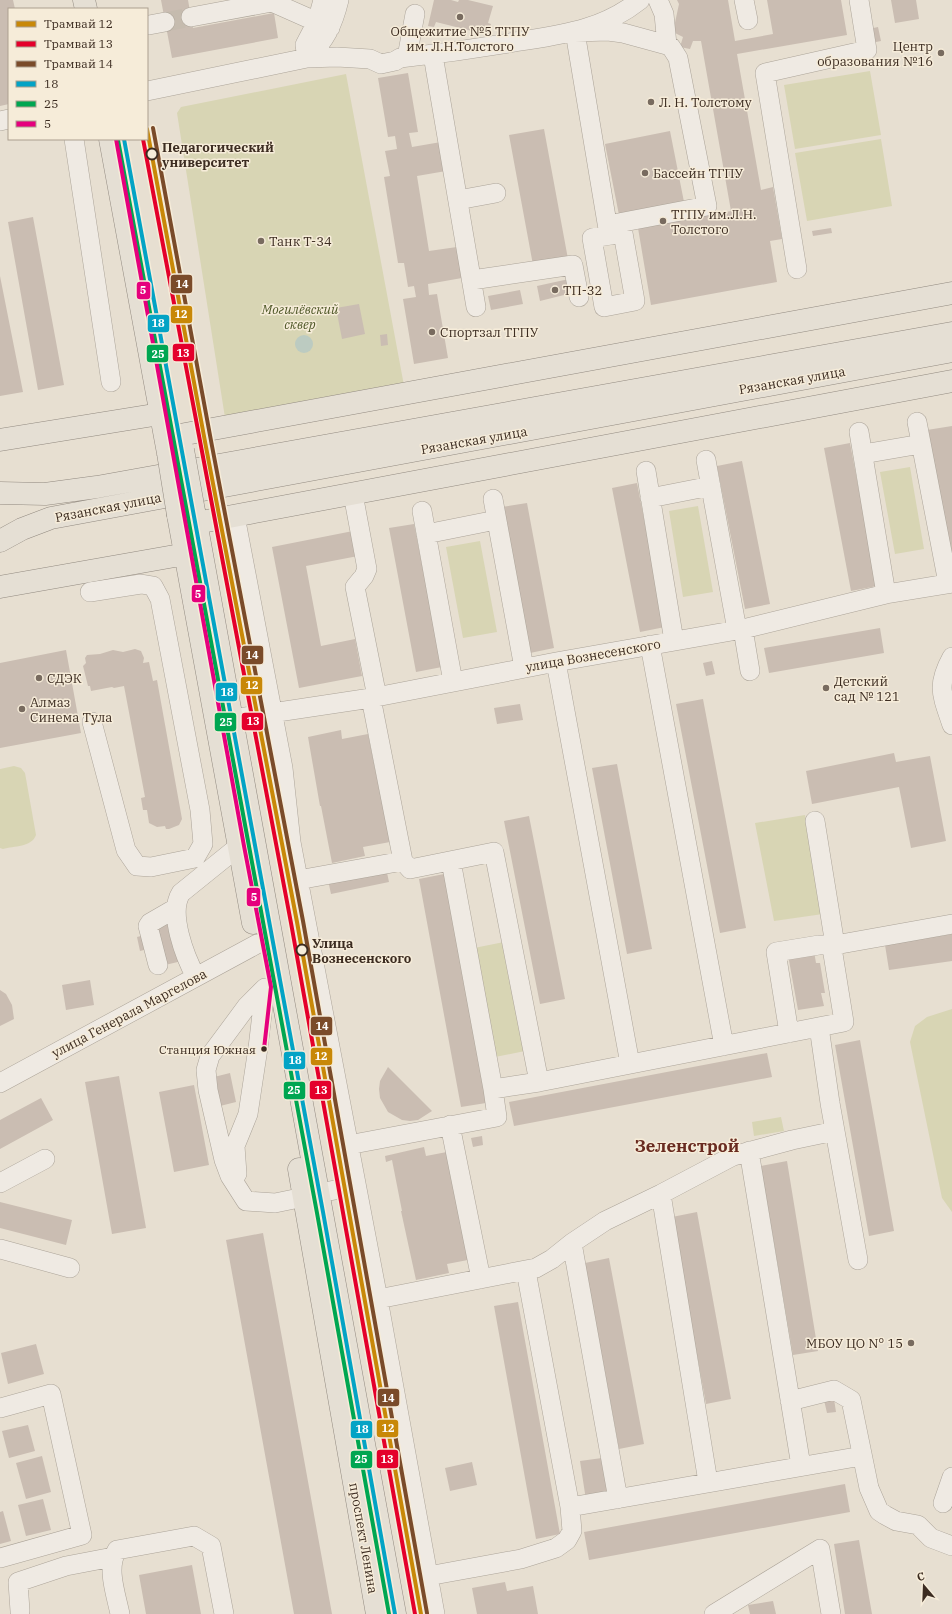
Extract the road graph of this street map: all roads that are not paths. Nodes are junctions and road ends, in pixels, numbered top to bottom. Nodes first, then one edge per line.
1 (323, 0) edge
2 (339, 0) edge
3 (640, 0) edge
4 (658, 0) edge
5 (744, 0) edge
6 (859, 0) edge
7 (256, 2) edge
8 (195, 11) tunnel mouth
9 (415, 14) dead end
10 (748, 20) dead end
11 (323, 25) junction
12 (575, 32) junction
13 (667, 45) junction
14 (433, 55) junction
15 (403, 57) junction
16 (307, 58) junction
17 (148, 92) edge
18 (74, 140) edge
19 (110, 140) edge
20 (124, 140) edge
21 (496, 193) dead end
22 (458, 200) junction
23 (797, 269) dead end
24 (472, 280) junction
25 (952, 293) edge
26 (579, 297) dead end
27 (476, 307) dead end
28 (952, 333) edge
29 (952, 351) edge
30 (952, 381) edge
31 (111, 382) dead end
32 (160, 414) junction
33 (917, 422) dead end
34 (859, 432) dead end
35 (0, 440) edge
36 (921, 444) junction
37 (177, 446) junction
38 (862, 454) junction
39 (706, 460) dead end
40 (646, 471) dead end
41 (711, 486) junction
42 (0, 493) edge
43 (353, 494) junction
44 (650, 498) junction
45 (493, 499) dead end
46 (422, 511) dead end
47 (189, 516) junction
48 (235, 516) junction
49 (496, 520) junction
50 (426, 534) junction
51 (0, 541) edge
52 (186, 554) junction
53 (950, 583) edge
54 (0, 587) edge
55 (90, 592) dead end
56 (886, 594) junction
57 (740, 629) junction
58 (674, 641) junction
59 (650, 645) junction
60 (952, 657) edge
61 (556, 662) junction
62 (524, 668) junction
63 (750, 671) dead end
64 (452, 682) junction
65 (374, 697) junction
66 (272, 713) junction
67 (232, 719) junction
68 (92, 722) dead end
69 (952, 725) edge
70 (815, 821) dead end
71 (238, 847) junction
72 (403, 861) junction
73 (451, 861) junction
74 (200, 866) junction
75 (298, 880) junction
76 (176, 908) junction
77 (952, 924) edge
78 (264, 940) junction
79 (835, 945) junction
80 (184, 951) junction
81 (158, 965) junction
82 (196, 977) junction
83 (265, 988) junction
84 (168, 992) junction
85 (819, 1027) junction
86 (789, 1033) junction
87 (724, 1046) junction
88 (630, 1064) junction
89 (539, 1082) junction
90 (0, 1083) edge
91 (493, 1089) junction
92 (450, 1125) junction
93 (834, 1131) junction
94 (348, 1145) junction
95 (749, 1151) junction
96 (45, 1159) dead end
97 (0, 1183) edge
98 (356, 1186) junction
99 (238, 1191) junction
100 (661, 1194) junction
101 (311, 1195) junction
102 (572, 1242) junction
103 (0, 1249) edge
104 (858, 1260) dead end
105 (70, 1268) dead end
106 (526, 1270) junction
107 (481, 1279) junction
108 (378, 1299) junction
109 (790, 1401) junction
110 (0, 1408) edge
111 (862, 1456) junction
112 (801, 1466) junction
113 (952, 1476) edge
114 (708, 1482) junction
115 (618, 1499) junction
116 (943, 1503) dead end
117 (570, 1507) junction
118 (952, 1546) edge
119 (113, 1557) junction
120 (0, 1558) edge
121 (428, 1576) junction
122 (735, 1607) edge
123 (20, 1611) dead end
124 (120, 1614) edge
125 (224, 1614) edge
126 (377, 1614) edge
127 (395, 1614) edge
128 (435, 1614) edge
129 (714, 1614) edge
130 (832, 1614) edge

1 - 11 street
2 - 11 street
3 - 12 street
4 - 13 street
5 - 10 street
6 - 23 street
7 - 8 street
7 - 11 street
9 - 15 street
11 - 16 street
12 - 13 street
12 - 13 street
12 - 14 street
14 - 15 street
14 - 22 street
15 - 16 street
16 - 17 street
18 - 31 street
19 - 32 main road, проспект Ленина
20 - 37 main road, проспект Ленина
21 - 22 street
22 - 24 street
24 - 26 street
24 - 27 street
25 - 37 main road
28 - 42 main road, Рязанская улица
29 - 51 main road, Рязанская улица
30 - 43 main road
32 - 35 main road
32 - 37 main road, проспект Ленина
33 - 36 street
34 - 38 street
36 - 38 street
36 - 53 street
37 - 47 main road, проспект Ленина, bridge
38 - 56 street
39 - 41 street
40 - 44 street
41 - 44 street
41 - 57 street
43 - 48 main road
43 - 65 street
44 - 58 street
45 - 49 street
46 - 50 street
47 - 48 main road
47 - 52 main road, проспект Ленина
47 - 67 main road, проспект Ленина
48 - 66 street
49 - 50 street
49 - 62 street
50 - 64 street
52 - 54 main road
52 - 71 main road, проспект Ленина
53 - 56 street, улица Вознесенского
55 - 74 street
56 - 57 street, улица Вознесенского
57 - 58 street, улица Вознесенского
57 - 63 street
58 - 59 street, улица Вознесенского
59 - 61 street, улица Вознесенского
59 - 87 street
60 - 69 street
61 - 62 street, улица Вознесенского
61 - 88 street
62 - 64 street, улица Вознесенского
64 - 65 street, улица Вознесенского
65 - 66 street, улица Вознесенского
65 - 72 street
66 - 67 street, улица Вознесенского
66 - 75 street
67 - 78 main road, проспект Ленина
68 - 74 street
70 - 79 street
71 - 74 street
71 - 78 main road, проспект Ленина
72 - 73 street
72 - 75 street
73 - 89 street
73 - 91 street
74 - 76 street
75 - 94 street
76 - 80 street
76 - 81 street
77 - 79 street
78 - 82 street, улица Генерала Маргелова
78 - 83 main road, проспект Ленина
78 - 101 main road, проспект Ленина
79 - 85 street
79 - 86 street
80 - 81 street
80 - 82 street
81 - 84 street
82 - 84 street, улица Генерала Маргелова
83 - 99 street
83 - 99 street
83 - 101 main road, проспект Ленина
84 - 90 street, улица Генерала Маргелова
85 - 86 street
85 - 93 street
86 - 87 street
87 - 88 street
88 - 89 street
89 - 91 street
91 - 92 street
92 - 94 street
92 - 107 street
93 - 95 street
93 - 104 street
94 - 98 street
95 - 100 street
95 - 109 street
96 - 97 street
98 - 101 street
98 - 108 street
99 - 101 street
100 - 102 street
100 - 114 street
101 - 126 main road, проспект Ленина
101 - 127 main road, проспект Ленина
102 - 106 street
102 - 115 street
103 - 105 street
106 - 107 street
106 - 117 street
107 - 108 street
108 - 121 street
109 - 111 street
109 - 112 street
110 - 120 street
111 - 112 street
111 - 118 street
112 - 114 street
113 - 116 street
114 - 115 street
115 - 117 street
117 - 121 street
119 - 123 street
119 - 124 street
119 - 125 street
121 - 128 street
122 - 129 street
122 - 130 street

